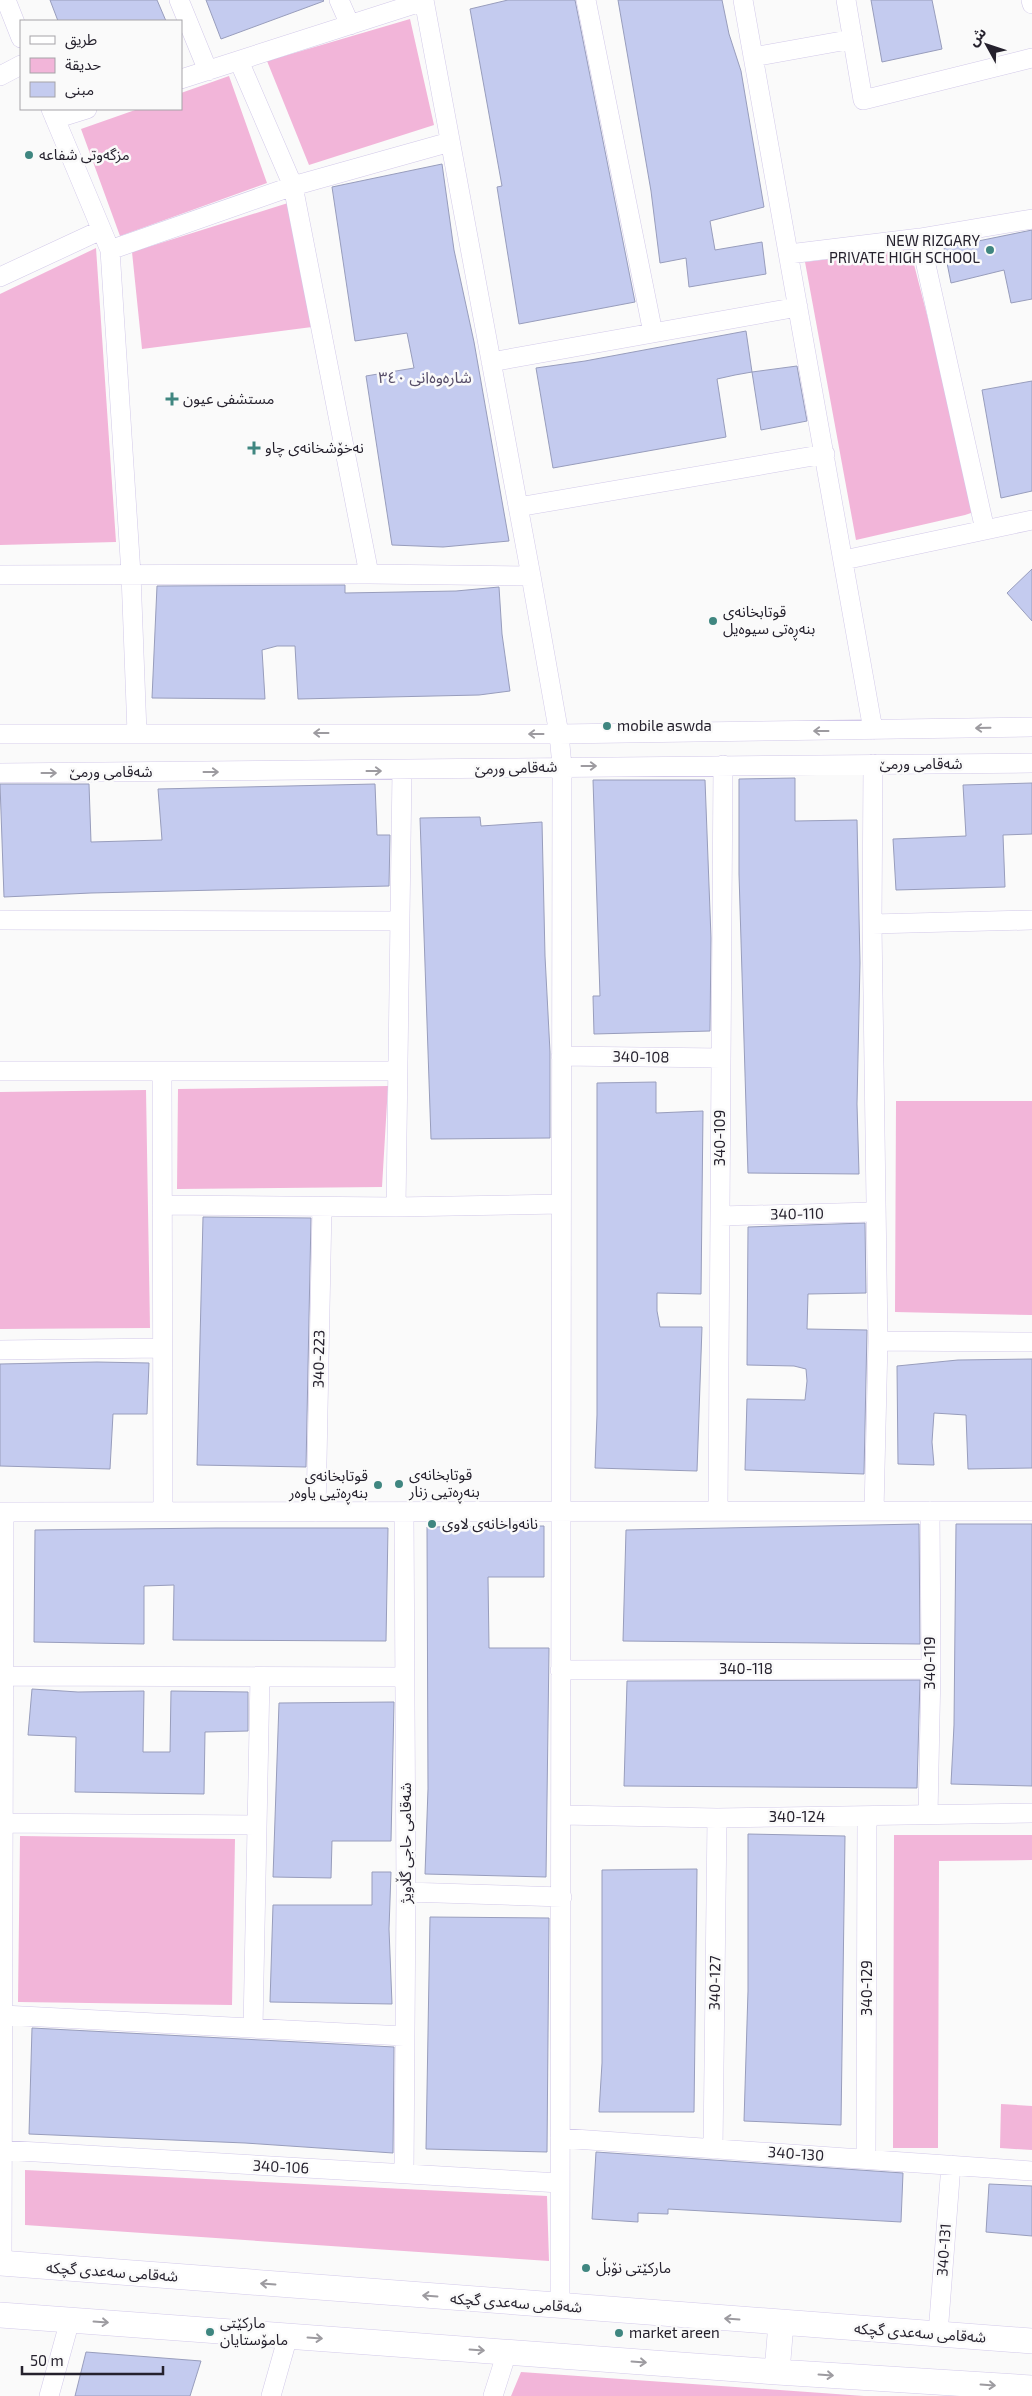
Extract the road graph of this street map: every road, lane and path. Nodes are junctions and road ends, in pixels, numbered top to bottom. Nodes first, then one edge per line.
1 (6, 0) edge
2 (179, 0) edge
3 (339, 0) edge
4 (424, 0) edge
5 (586, 0) edge
6 (743, 0) edge
7 (846, 0) edge
8 (1031, 0) edge
9 (1032, 4) edge
10 (350, 25) junction
11 (20, 35) edge
12 (853, 39) junction
13 (753, 57) junction
14 (1032, 58) edge
15 (238, 61) junction
16 (20, 66) edge
17 (208, 71) junction
18 (0, 76) edge
19 (182, 79) edge
20 (80, 110) edge
21 (53, 114) edge
22 (450, 142) junction
23 (293, 186) junction
24 (1032, 219) edge
25 (101, 230) junction
26 (920, 238) junction
27 (110, 250) junction
28 (789, 254) junction
29 (0, 277) edge
30 (798, 307) junction
31 (653, 333) junction
32 (491, 362) junction
33 (825, 454) junction
34 (518, 507) junction
35 (1032, 520) edge
36 (984, 530) junction
37 (844, 560) junction
38 (131, 574) junction
39 (369, 574) junction
40 (0, 575) edge
41 (531, 576) junction
42 (1032, 727) edge
43 (873, 730) junction
44 (137, 733) junction
45 (0, 734) edge
46 (559, 734) junction
47 (1032, 763) edge
48 (873, 764) junction
49 (723, 765) junction
50 (562, 766) junction
51 (402, 771) junction
52 (0, 773) edge
53 (0, 920) edge
54 (1032, 920) edge
55 (400, 921) junction
56 (872, 924) junction
57 (561, 1056) junction
58 (721, 1058) junction
59 (0, 1071) edge
60 (162, 1071) junction
61 (398, 1071) junction
62 (561, 1204) junction
63 (162, 1205) junction
64 (322, 1207) junction
65 (396, 1207) junction
66 (874, 1212) junction
67 (720, 1216) junction
68 (878, 1341) junction
69 (1032, 1342) edge
70 (162, 1348) junction
71 (0, 1350) edge
72 (718, 1511) junction
73 (874, 1511) junction
74 (930, 1511) junction
75 (1032, 1511) edge
76 (2, 1512) edge
77 (163, 1512) junction
78 (316, 1512) junction
79 (404, 1512) junction
80 (560, 1512) junction
81 (2, 1586) edge
82 (931, 1669) junction
83 (560, 1670) junction
84 (4, 1676) junction
85 (260, 1677) junction
86 (404, 1677) junction
87 (1032, 1813) edge
88 (562, 1814) junction
89 (928, 1815) junction
90 (867, 1817) junction
91 (717, 1818) junction
92 (3, 1823) junction
93 (257, 1826) junction
94 (406, 1892) junction
95 (562, 1897) junction
96 (2, 1898) edge
97 (3, 2015) junction
98 (253, 2028) junction
99 (404, 2036) junction
100 (560, 2138) junction
101 (713, 2149) junction
102 (2, 2150) junction
103 (866, 2159) junction
104 (951, 2165) junction
105 (1032, 2171) edge
106 (404, 2174) junction
107 (560, 2183) junction
108 (1, 2263) edge
109 (560, 2306) junction
110 (0, 2315) edge
111 (70, 2320) junction
112 (781, 2323) junction
113 (938, 2334) junction
114 (288, 2336) junction
115 (1032, 2341) edge
116 (507, 2352) junction
117 (777, 2372) junction
118 (1032, 2388) edge
119 (49, 2396) edge
120 (271, 2396) edge
121 (493, 2396) edge

1 - 11 street
2 - 17 street
3 - 10 street
4 - 10 street
4 - 22 street
5 - 31 street
6 - 13 street
7 - 12 street
8 - 9 street
10 - 15 street
12 - 13 street
12 - 14 street
13 - 28 street
15 - 17 street
15 - 23 street
16 - 18 street
17 - 19 street
20 - 21 street
21 - 25 street
22 - 23 street
22 - 32 street
23 - 27 street
23 - 39 street
24 - 26 street
25 - 27 street
25 - 29 street
26 - 28 street
26 - 36 street
27 - 38 street
28 - 30 street
30 - 31 street
30 - 33 street
31 - 32 street
32 - 34 street
33 - 34 street
33 - 37 street
34 - 41 street
35 - 36 street
36 - 37 street
37 - 43 street
38 - 39 street
38 - 40 street
38 - 44 street
39 - 41 street
41 - 46 street
42 -> 43 street
43 -> 46 street
44 - 45 street
46 -> 44 street
46 - 50 street
47 - 48 street, شەقامی ورمێ
48 - 49 street, شەقامی ورمێ
48 - 56 street
50 -> 49 street, شەقامی ورمێ
49 - 58 street, 340-109
50 - 51 street, شەقامی ورمێ
50 - 57 street
52 -> 51 street, شەقامی ورمێ
51 - 55 street
53 - 55 street
54 - 56 street
55 - 61 street
56 - 66 street
57 - 58 street, 340-108
57 - 62 street
58 - 67 street, 340-109
59 - 60 street
60 - 61 street
60 - 63 street
61 - 65 street
62 - 65 street
62 - 80 street
63 - 64 street
63 - 70 street
64 - 65 street
64 - 78 street, 340-223
66 - 67 street, 340-110
66 - 68 street
67 - 72 street, 340-109
68 - 69 street
68 - 73 street
70 - 71 street
70 - 77 street
72 - 73 street
72 - 80 street
73 - 74 street
74 - 75 street
74 - 82 street, 340-119
76 - 77 street
76 - 81 street
77 - 78 street
78 - 79 street
79 - 80 street
79 - 86 street, شەقامی حاجی گڵاویژ
80 - 83 street
81 - 84 street
82 - 83 street, 340-118
82 - 89 street, 340-119
83 - 88 street
84 - 85 street
84 - 92 street
85 - 86 street
85 - 93 street
86 - 94 street, شەقامی حاجی گڵاویژ
87 - 89 street, 340-124
88 - 91 street, 340-124
88 - 95 street
89 - 90 street, 340-124
90 - 91 street, 340-124
90 - 103 street, 340-129
91 - 101 street, 340-127
92 - 93 street
92 - 96 street
93 - 98 street
94 - 95 street
94 - 99 street, شەقامی حاجی گڵاویژ
95 - 100 street
96 - 97 street
97 - 98 street
97 - 102 street
98 - 99 street
99 - 106 street, شەقامی حاجی گڵاویژ
100 - 101 street, 340-130
100 - 107 street
101 - 103 street, 340-130
102 - 106 street, 340-106
102 - 108 street
103 - 104 street, 340-130
104 - 105 street, 340-130
104 - 113 street, 340-131
106 - 107 street, 340-106
107 - 109 street
109 -> 108 main road, شەقامی سەعدی گچکە
112 -> 109 main road, شەقامی سەعدی گچکە
110 - 111 main road
111 -> 114 main road
111 - 119 street
112 - 113 main road, شەقامی سەعدی گچکە
112 - 117 main road
113 - 115 main road, شەقامی سەعدی گچکە
114 -> 116 main road
114 - 120 street
116 -> 117 main road
116 - 121 street
117 -> 118 main road

